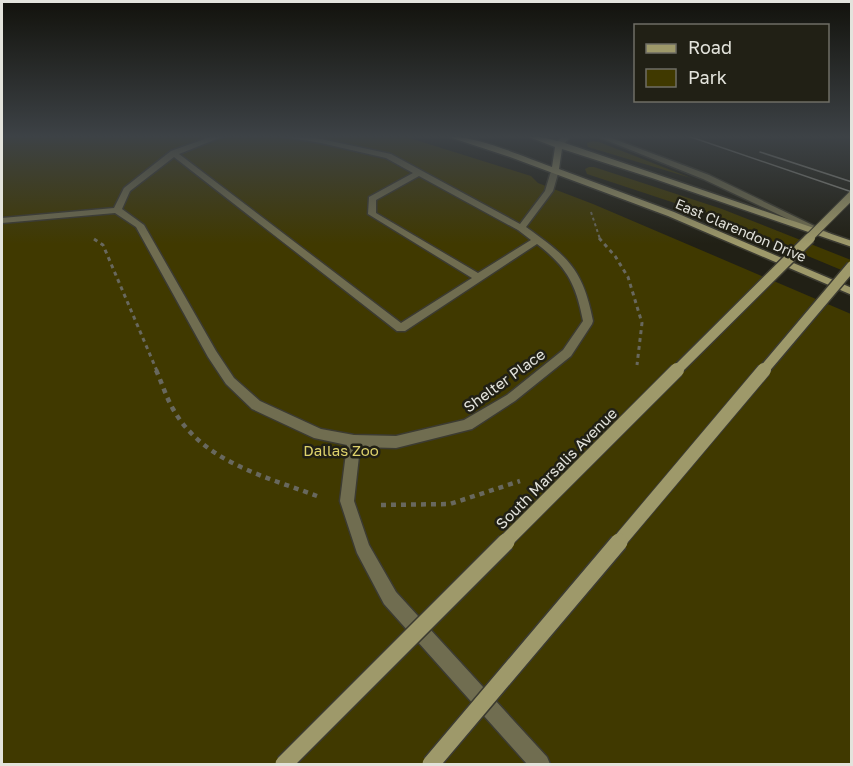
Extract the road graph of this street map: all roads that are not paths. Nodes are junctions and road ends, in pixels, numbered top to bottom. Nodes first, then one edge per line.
1 (150, 172) edge
2 (198, 172) edge
3 (555, 172) edge
4 (560, 172) edge
5 (640, 172) edge
6 (692, 172) edge
7 (419, 173) joint
8 (852, 195) edge
9 (117, 210) junction
10 (2, 221) edge
11 (521, 228) junction
12 (537, 240) junction
13 (847, 243) edge
14 (852, 266) edge
15 (479, 278) junction
16 (852, 292) edge
17 (354, 441) junction
18 (284, 765) edge
19 (430, 765) edge
20 (540, 765) edge

1 - 9 lane
2 - 15 lane
3 - 11 lane
4 - 16 main road, East Clarendon Drive
5 - 13 main road, East Clarendon Drive
6 - 13 lane
7 - 11 lane, Shelter Place
7 - 15 lane
8 - 18 main road, South Marsalis Avenue, bridge
9 - 10 lane
9 - 17 lane, Shelter Place
11 - 12 lane, Shelter Place
12 - 15 lane
12 - 17 lane, Shelter Place
14 - 19 main road, bridge
17 - 20 lane

